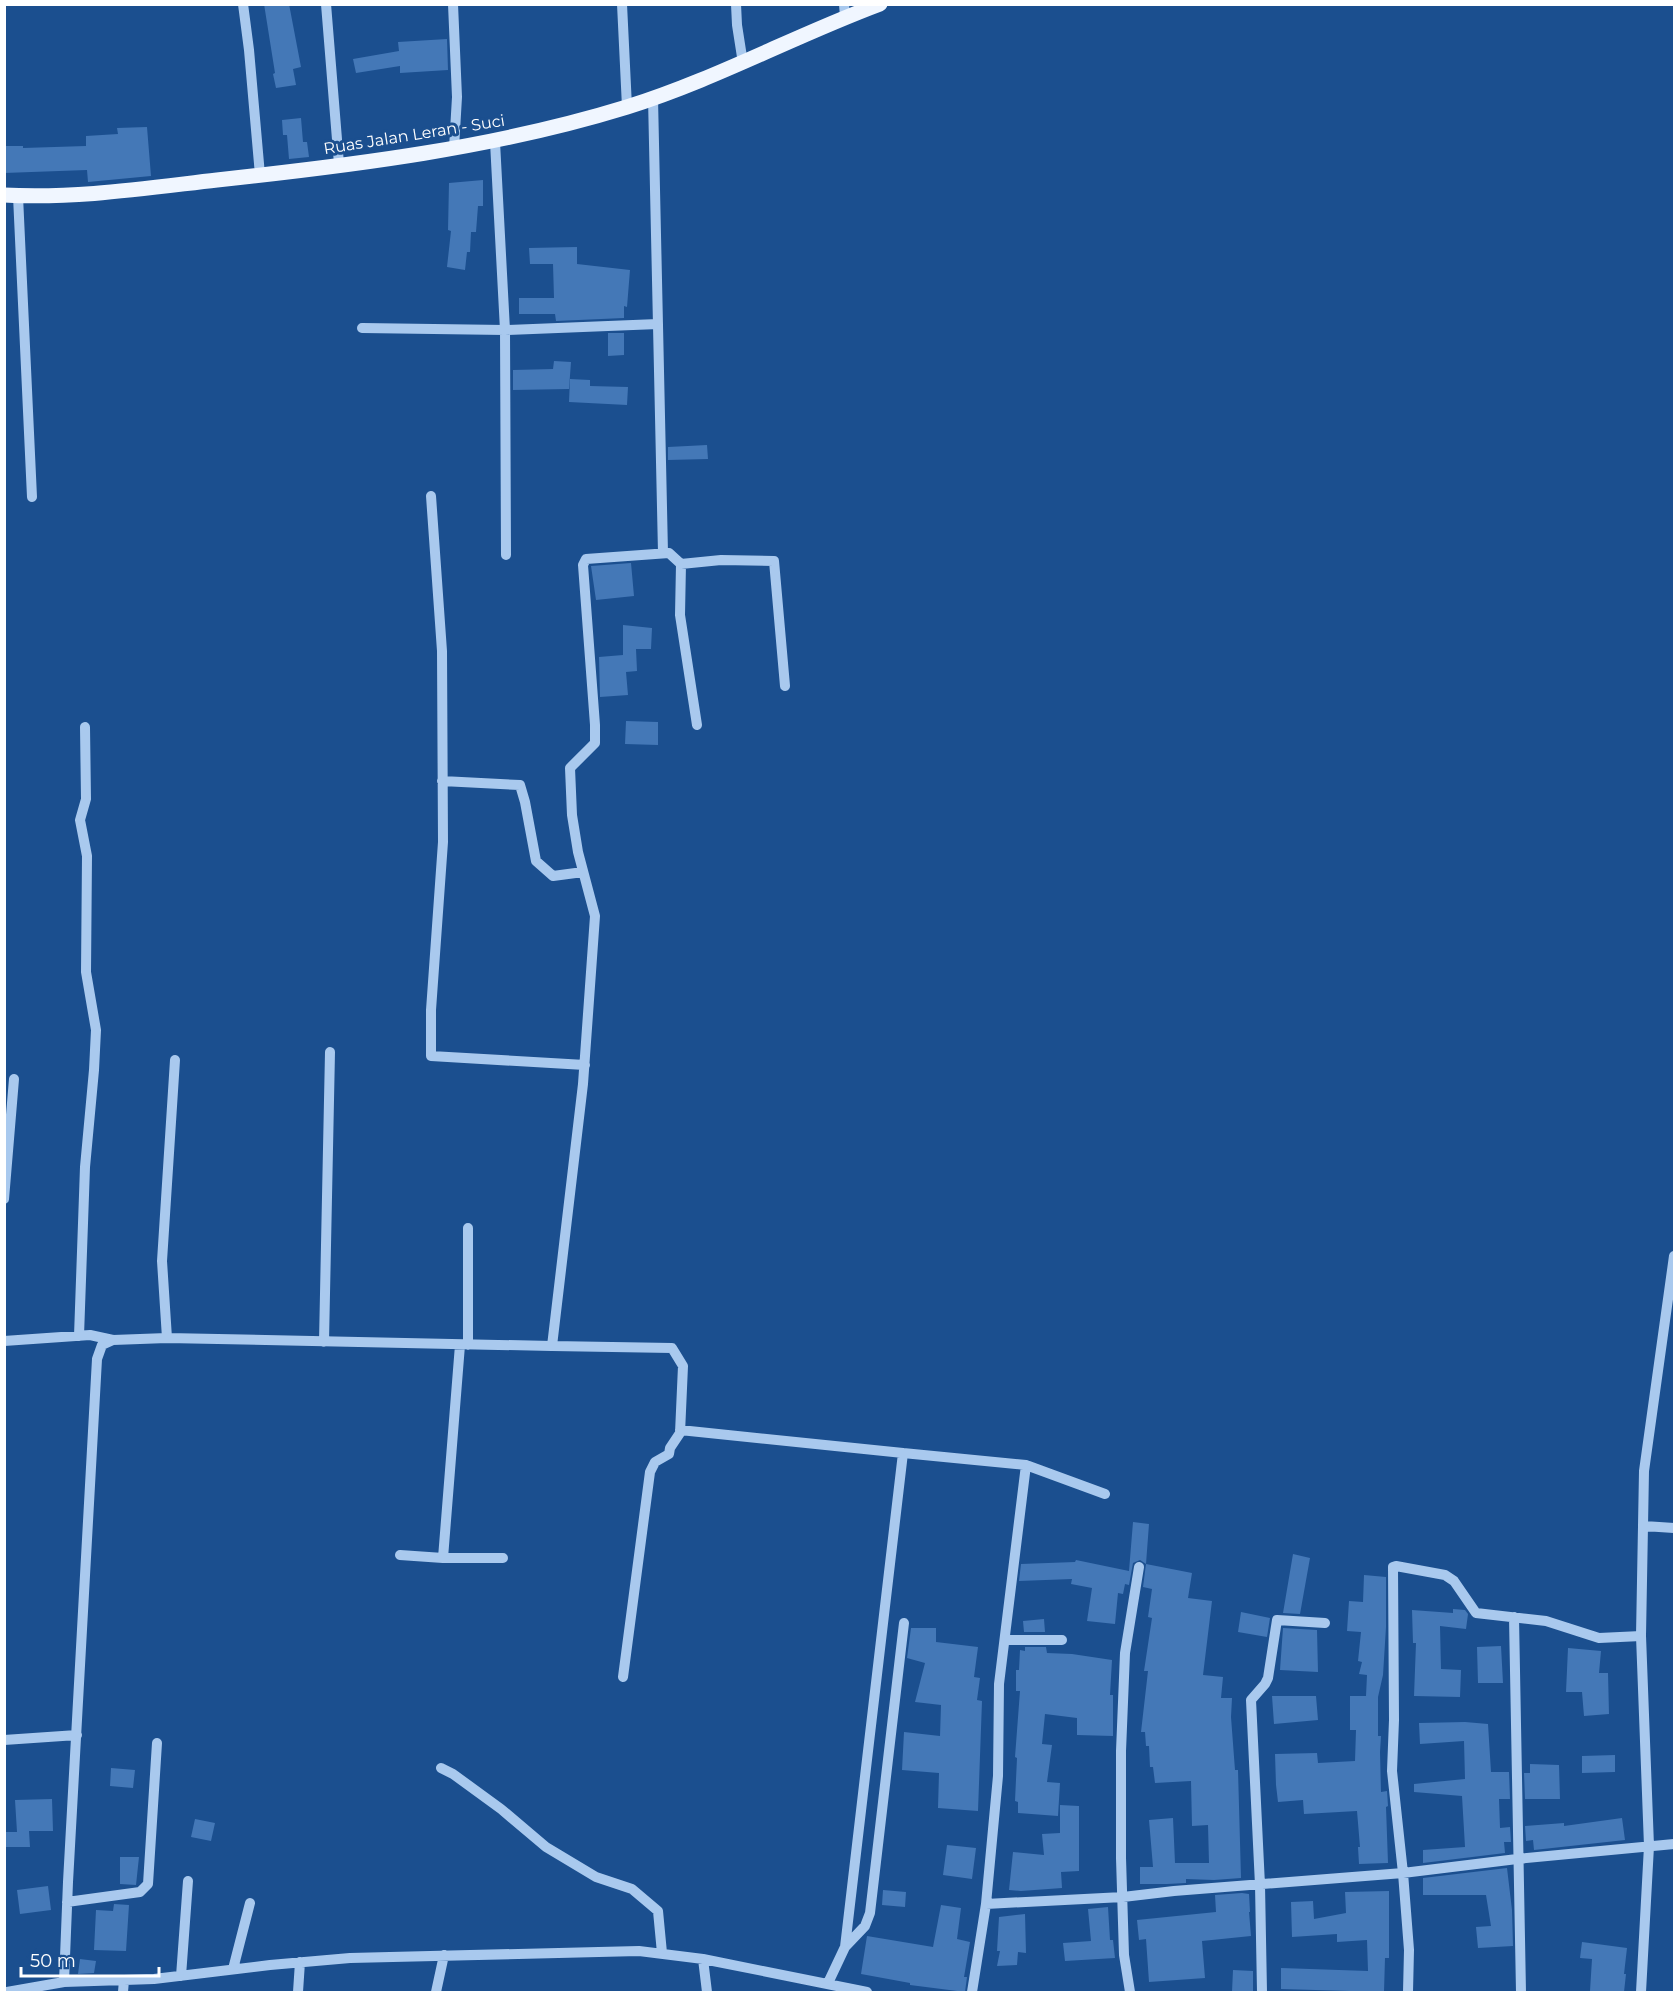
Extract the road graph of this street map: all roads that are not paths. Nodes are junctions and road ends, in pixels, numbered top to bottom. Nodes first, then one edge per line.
1 (243, 4) edge
2 (326, 4) edge
3 (453, 4) edge
4 (622, 4) edge
5 (736, 4) edge
6 (880, 4) edge
7 (845, 11) edge
8 (741, 63) junction
9 (653, 98) junction
10 (627, 107) junction
11 (495, 141) junction
12 (454, 147) junction
13 (339, 165) junction
14 (260, 175) junction
15 (11, 196) edge
16 (658, 324) junction
17 (362, 328) dead end
18 (505, 330) junction
19 (431, 496) dead end
20 (32, 497) dead end
21 (663, 553) junction
22 (506, 555) dead end
23 (681, 564) junction
24 (785, 686) dead end
25 (697, 724) dead end
26 (85, 727) dead end
27 (442, 781) junction
28 (583, 872) junction
29 (330, 1052) dead end
30 (175, 1060) dead end
31 (585, 1065) junction
32 (14, 1079) dead end
33 (4, 1199) edge
34 (468, 1228) dead end
35 (1674, 1256) edge
36 (79, 1336) junction
37 (167, 1338) junction
38 (113, 1340) junction
39 (4, 1341) edge
40 (324, 1342) junction
41 (464, 1345) junction
42 (552, 1346) junction
43 (680, 1430) junction
44 (903, 1453) junction
45 (1026, 1465) junction
46 (1105, 1494) dead end
47 (1644, 1526) junction
48 (1674, 1528) edge
49 (400, 1555) dead end
50 (443, 1558) junction
51 (503, 1558) dead end
52 (1139, 1568) dead end
53 (1514, 1617) junction
54 (904, 1623) dead end
55 (1324, 1623) dead end
56 (1641, 1635) junction
57 (1005, 1640) junction
58 (1062, 1640) dead end
59 (623, 1677) dead end
60 (77, 1735) junction
61 (4, 1740) edge
62 (157, 1743) dead end
63 (441, 1768) dead end
64 (869, 1835) junction
65 (1674, 1844) edge
66 (1649, 1846) junction
67 (1517, 1859) junction
68 (1403, 1873) junction
69 (188, 1881) dead end
70 (1260, 1885) junction
71 (1124, 1897) junction
72 (67, 1902) junction
73 (250, 1903) dead end
74 (986, 1904) junction
75 (844, 1947) junction
76 (662, 1953) junction
77 (444, 1955) junction
78 (703, 1959) junction
79 (300, 1962) junction
80 (233, 1969) junction
81 (181, 1976) junction
82 (124, 1980) junction
83 (815, 1981) junction
84 (64, 1982) junction
85 (828, 1983) junction
86 (7, 1992) edge
87 (123, 1992) edge
88 (298, 1992) edge
89 (436, 1992) edge
90 (707, 1992) edge
91 (816, 1992) edge
92 (867, 1992) edge
93 (972, 1992) edge
94 (1130, 1992) edge
95 (1262, 1992) edge
96 (1408, 1992) edge
97 (1521, 1992) edge
98 (1641, 1992) edge

1 - 14 street
2 - 13 street
3 - 12 street
4 - 10 street
5 - 8 street
6 - 7 main road, Ruas Jalan Leran - Suci
7 - 8 main road, Ruas Jalan Leran - Suci
8 - 9 main road, Ruas Jalan Leran - Suci
9 - 10 main road, Ruas Jalan Leran - Suci
9 - 16 street
10 - 11 main road, Ruas Jalan Leran - Suci
11 - 12 main road, Ruas Jalan Leran - Suci
11 - 18 street
12 - 13 main road, Ruas Jalan Leran - Suci
13 - 14 main road, Ruas Jalan Leran - Suci
14 - 15 main road, Ruas Jalan Leran - Suci
15 - 20 street
16 - 18 street
16 - 21 street
17 - 18 street
18 - 22 street
19 - 27 street
21 - 23 street
21 - 28 street
23 - 24 street
23 - 25 street
26 - 36 street
27 - 28 street
27 - 31 street
28 - 31 street
29 - 40 street
30 - 37 street
31 - 42 street
32 - 33 street
34 - 41 street
35 - 47 street
36 - 38 street
36 - 39 street
37 - 38 street
37 - 40 street
38 - 60 street
40 - 41 street
41 - 42 street
41 - 50 street
42 - 43 street
43 - 44 street
43 - 59 street
44 - 45 street
44 - 64 street
45 - 46 street
45 - 57 street
47 - 48 street
47 - 56 street
49 - 50 street
50 - 51 street
52 - 71 street
53 - 56 street
53 - 67 street
53 - 68 street
54 - 64 street
55 - 70 street
56 - 66 street
57 - 58 street
57 - 74 street
60 - 61 street
60 - 72 street
62 - 72 street
63 - 76 street
64 - 75 street
64 - 75 street
65 - 66 street
66 - 67 street
66 - 98 street
67 - 68 street
67 - 97 street
68 - 70 street
68 - 96 street
69 - 81 street
70 - 71 street
70 - 95 street
71 - 74 street
71 - 94 street
72 - 84 street
73 - 80 street
74 - 93 street
75 - 85 street
76 - 77 street
76 - 78 street
77 - 79 street
77 - 89 street
78 - 83 street
78 - 90 street
79 - 80 street
79 - 88 street
80 - 81 street
81 - 82 street
82 - 84 street
82 - 87 street
83 - 85 street
83 - 91 street
84 - 86 street
85 - 92 street

